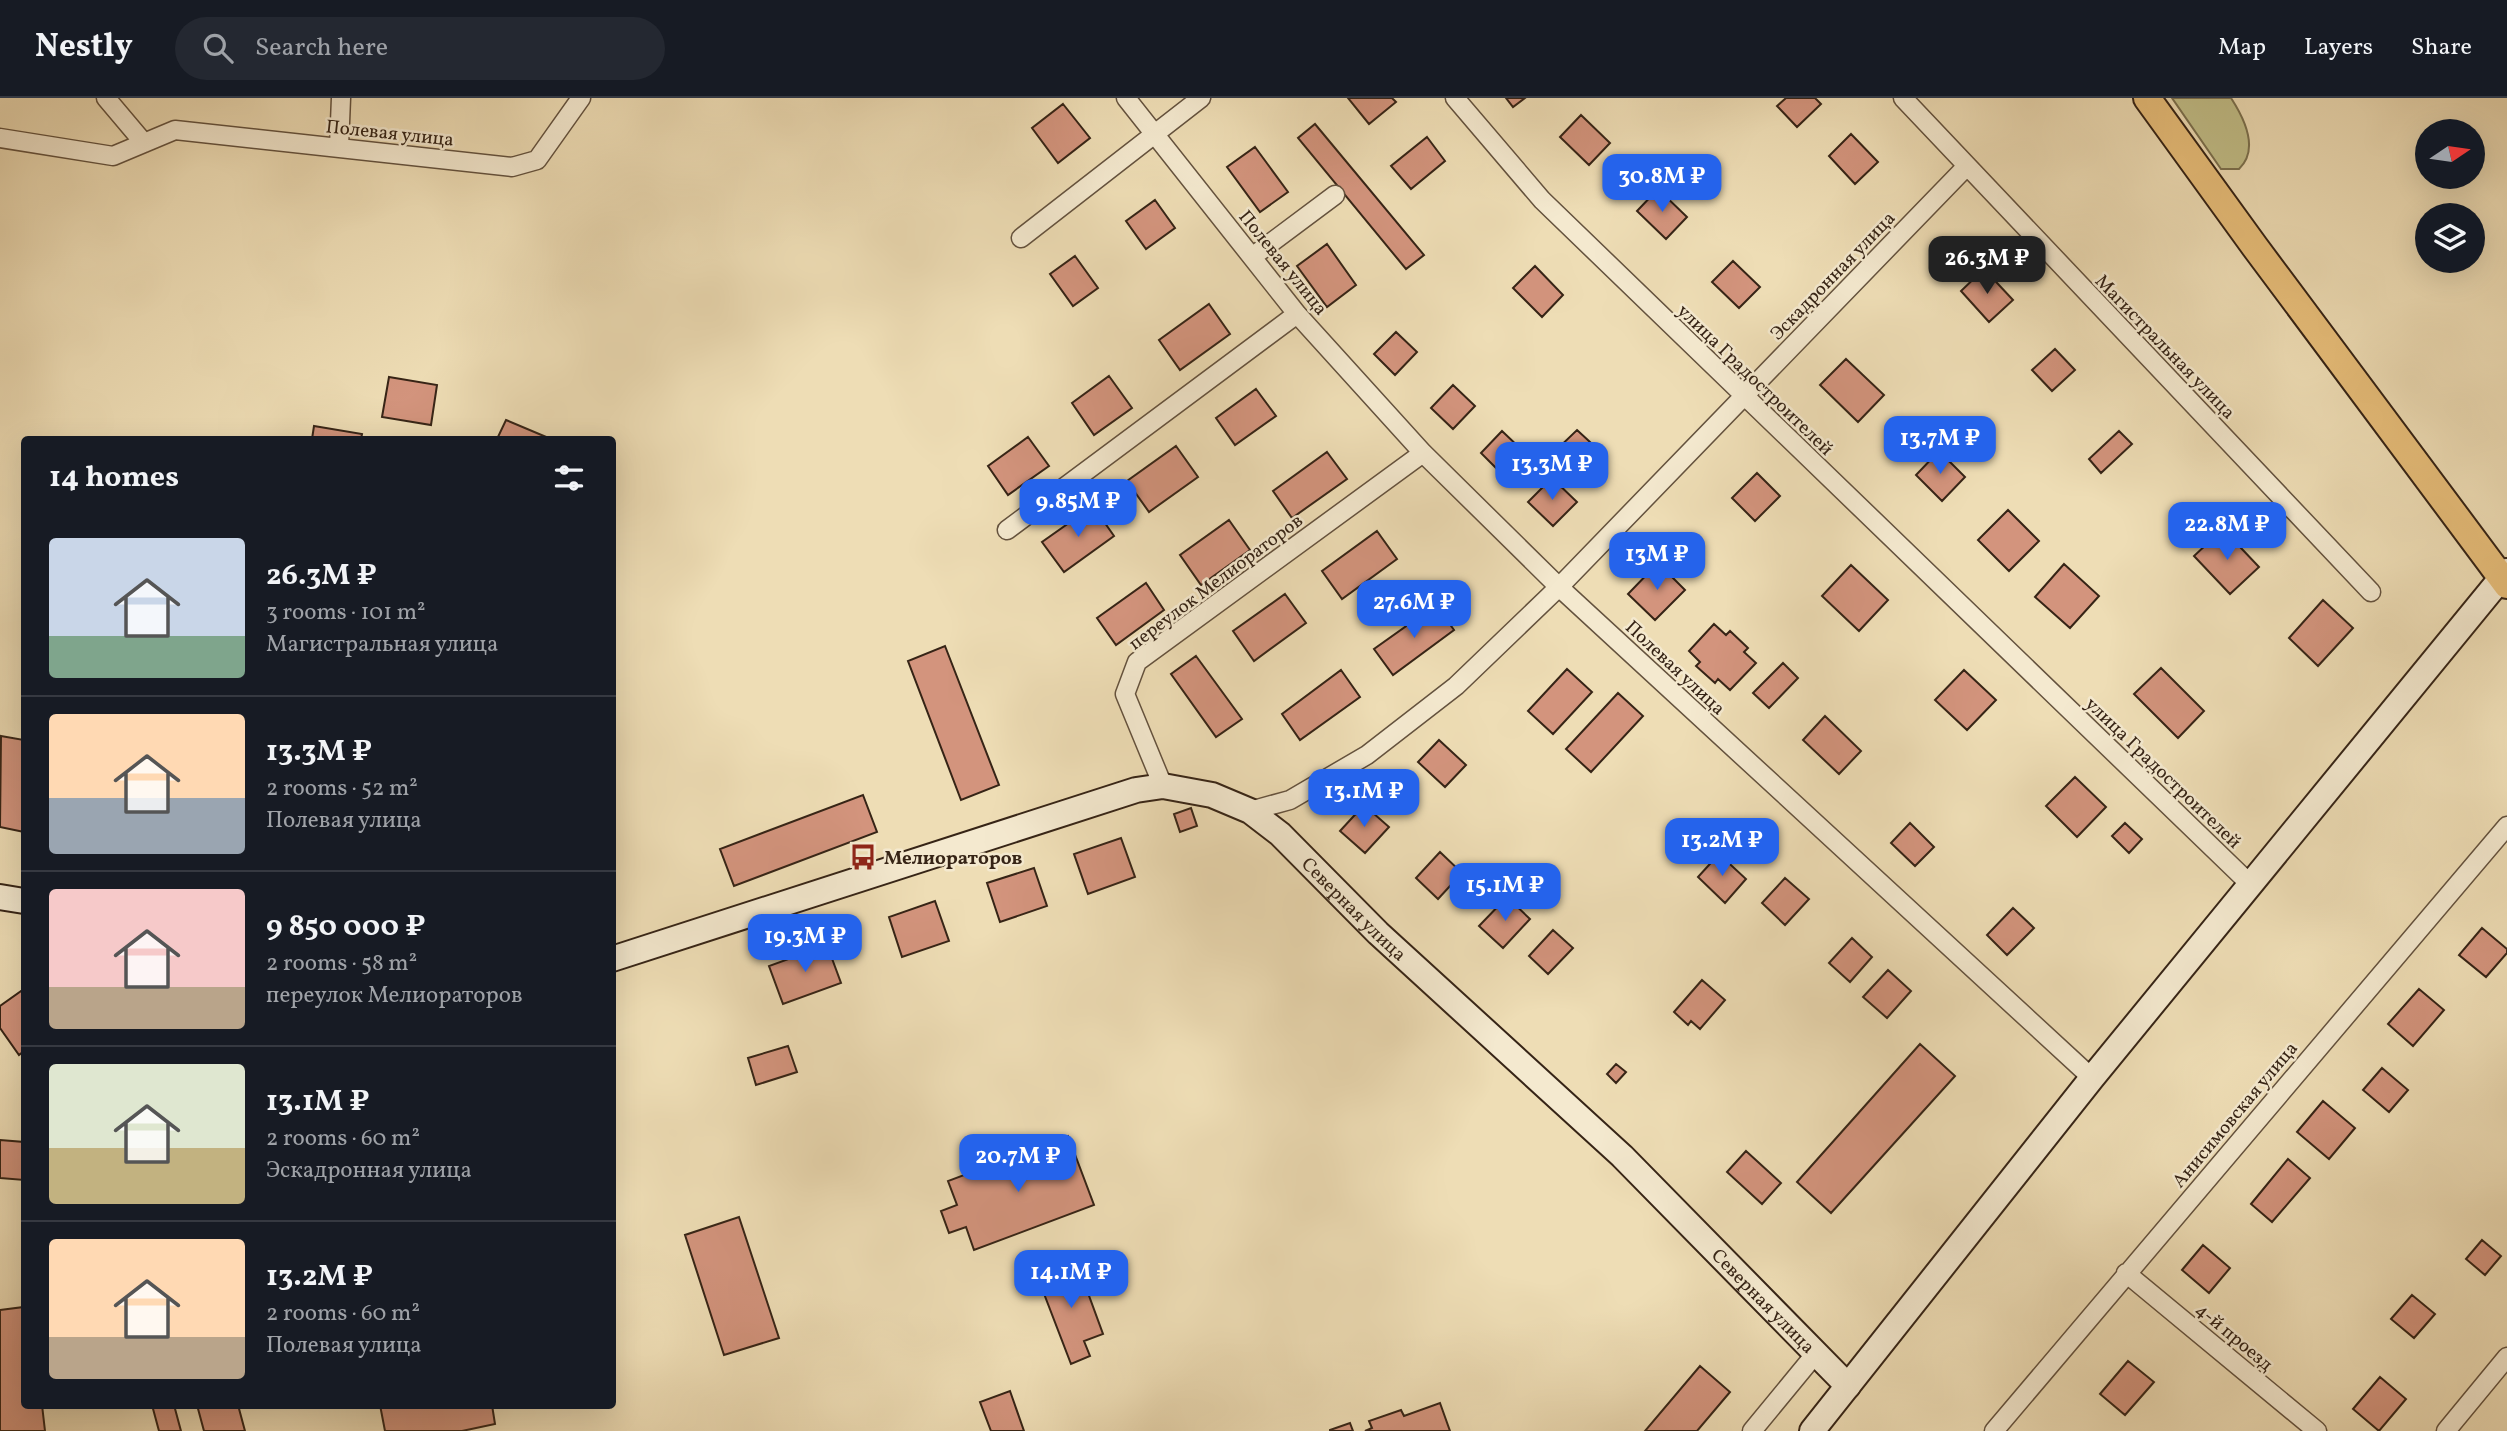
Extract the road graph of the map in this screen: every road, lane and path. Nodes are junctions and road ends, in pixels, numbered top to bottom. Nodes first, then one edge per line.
1 (106, 98) edge
2 (341, 98) edge
3 (581, 98) edge
4 (1126, 98) edge
5 (1201, 98) edge
6 (1455, 98) edge
7 (1903, 98) edge
8 (2147, 98) edge
9 (1156, 134) junction
10 (0, 138) edge
11 (144, 143) junction
12 (339, 147) junction
13 (1966, 167) junction
14 (1335, 195) dead end
15 (1021, 238) dead end
16 (1252, 257) junction
17 (1297, 314) junction
18 (1744, 397) junction
19 (1423, 453) junction
20 (1007, 530) dead end
21 (2505, 578) edge
22 (1559, 587) junction
23 (2371, 592) dead end
24 (1163, 786) junction
25 (1250, 811) junction
26 (2507, 826) edge
27 (2250, 884) junction
28 (0, 897) edge
29 (21, 900) edge
30 (616, 958) edge
31 (2092, 1078) junction
32 (2126, 1273) junction
33 (1817, 1352) junction
34 (2507, 1357) edge
35 (1848, 1386) junction
36 (1752, 1431) edge
37 (1812, 1431) edge
38 (1994, 1431) edge
39 (2316, 1431) edge
40 (2446, 1431) edge

1 - 11 street
2 - 12 street
3 - 12 street, Полевая улица
4 - 9 street, Полевая улица
5 - 9 street
6 - 18 street, улица Градостроителей
7 - 13 street, Магистральная улица
8 - 21 main road
9 - 15 street
9 - 16 street, Полевая улица
10 - 11 street, Полевая улица
11 - 12 street, Полевая улица
13 - 18 street, Эскадронная улица
13 - 23 street, Магистральная улица
14 - 16 street
16 - 17 street, Полевая улица
17 - 19 street, Полевая улица
17 - 20 street
18 - 22 street, Эскадронная улица
18 - 27 street, улица Градостроителей
19 - 22 street, Полевая улица
19 - 24 street, переулок Мелиораторов
21 - 27 street
22 - 25 street, Эскадронная улица
22 - 31 street, Полевая улица
24 - 25 street, Северная улица
24 - 30 street, Северная улица
25 - 33 street, Северная улица
26 - 32 street, Анисимовская улица
27 - 31 street
28 - 29 street
31 - 35 street
32 - 38 street, Анисимовская улица
32 - 39 street, 4-й проезд
33 - 35 street, Северная улица
33 - 36 street
34 - 40 street
35 - 37 street

